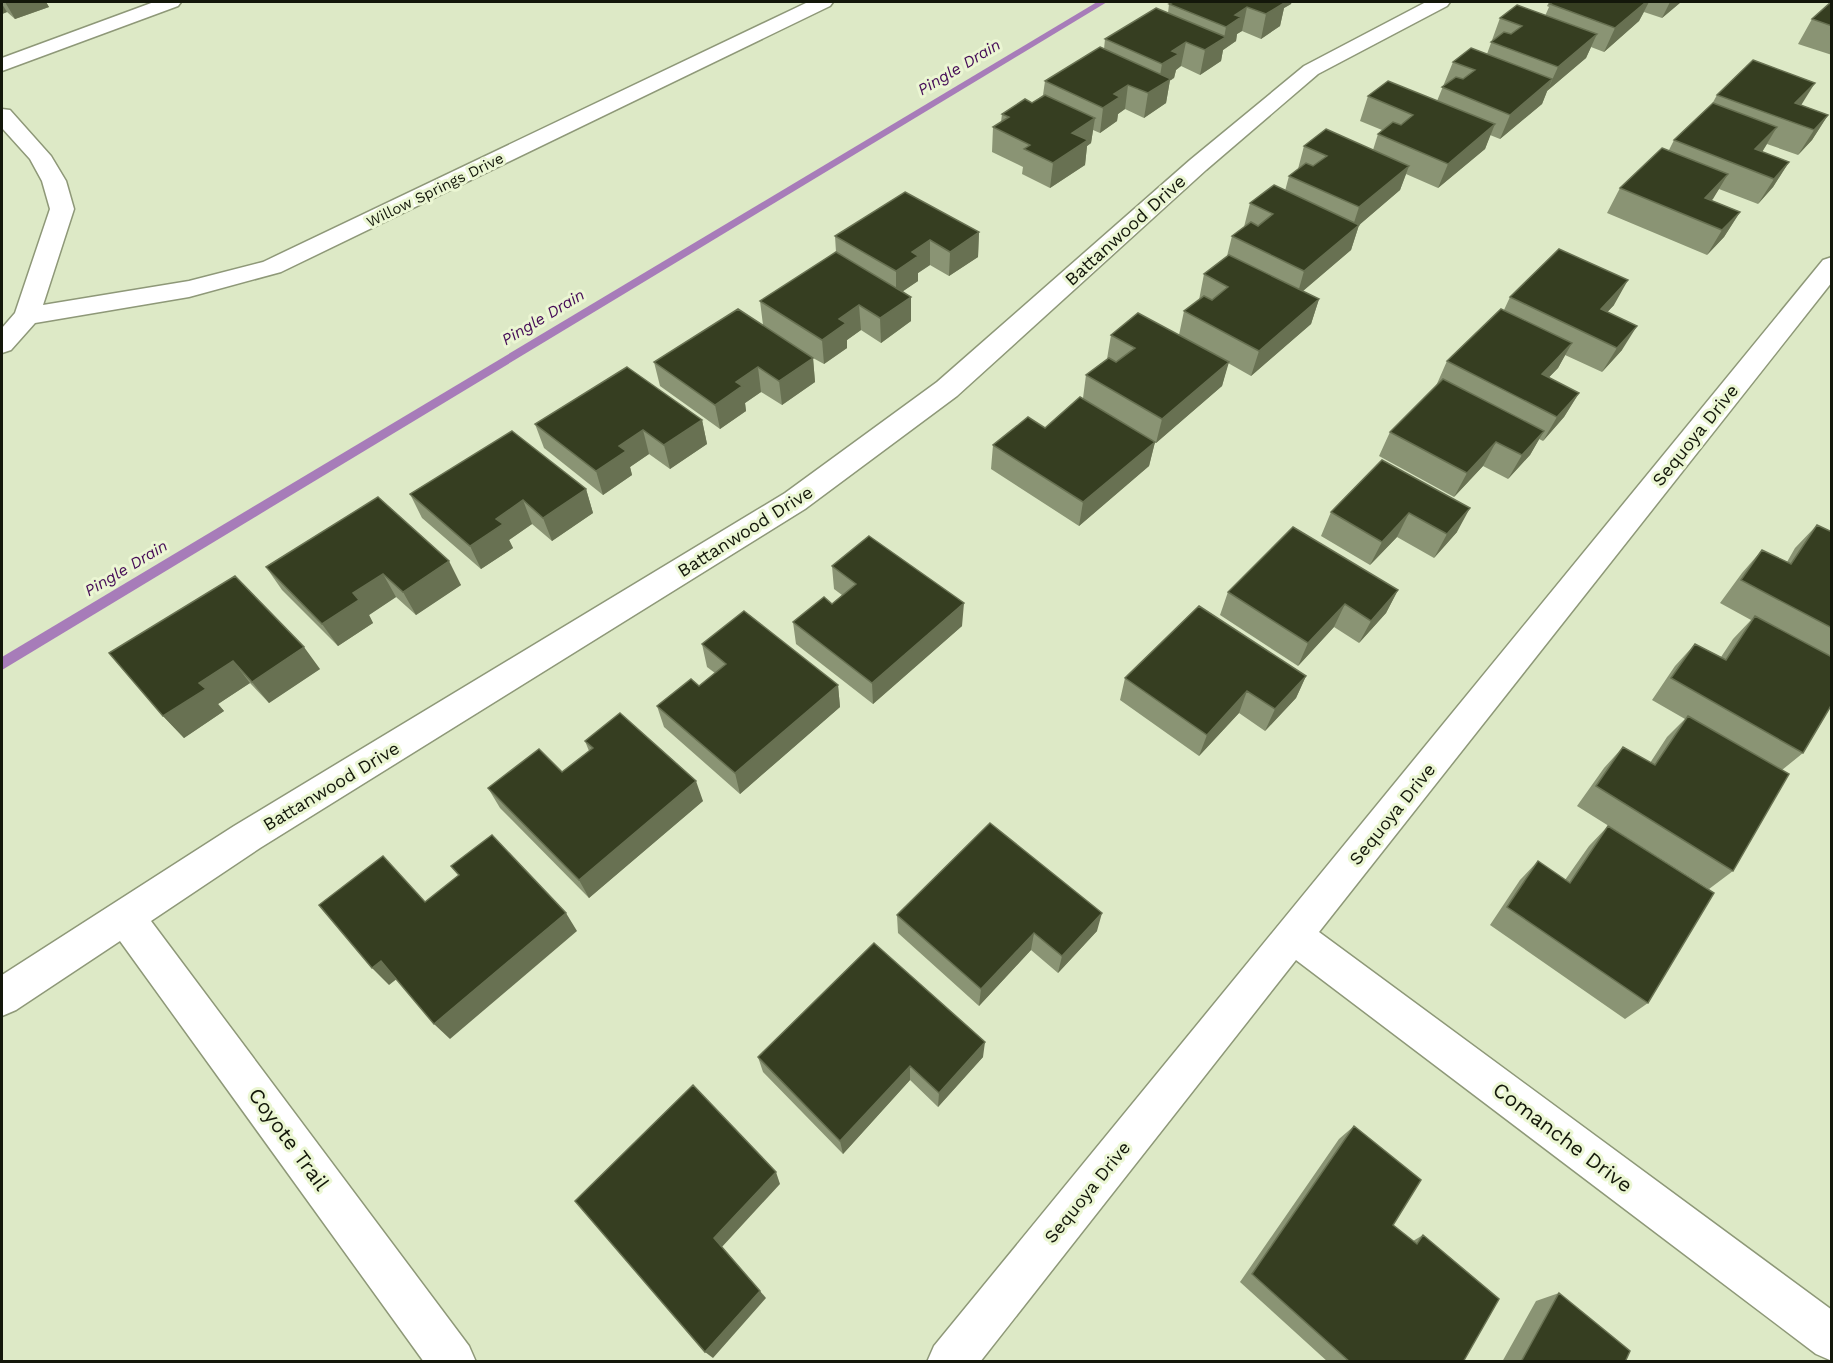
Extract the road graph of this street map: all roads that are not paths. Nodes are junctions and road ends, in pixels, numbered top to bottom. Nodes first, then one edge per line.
1 (171, 2) edge
2 (823, 2) edge
3 (1440, 2) edge
4 (2, 65) edge
5 (2, 115) edge
6 (1832, 265) edge
7 (27, 316) junction
8 (2, 344) edge
9 (125, 918) junction
10 (1294, 936) junction
11 (2, 997) edge
12 (1832, 1338) edge
13 (453, 1362) edge
14 (950, 1362) edge

1 - 4 street
2 - 7 street, Willow Springs Drive
3 - 9 street, Battanwood Drive
5 - 7 street
6 - 10 street, Sequoya Drive
7 - 8 street
9 - 11 street, Battanwood Drive
9 - 13 street, Coyote Trail
10 - 12 street, Comanche Drive
10 - 14 street, Sequoya Drive

